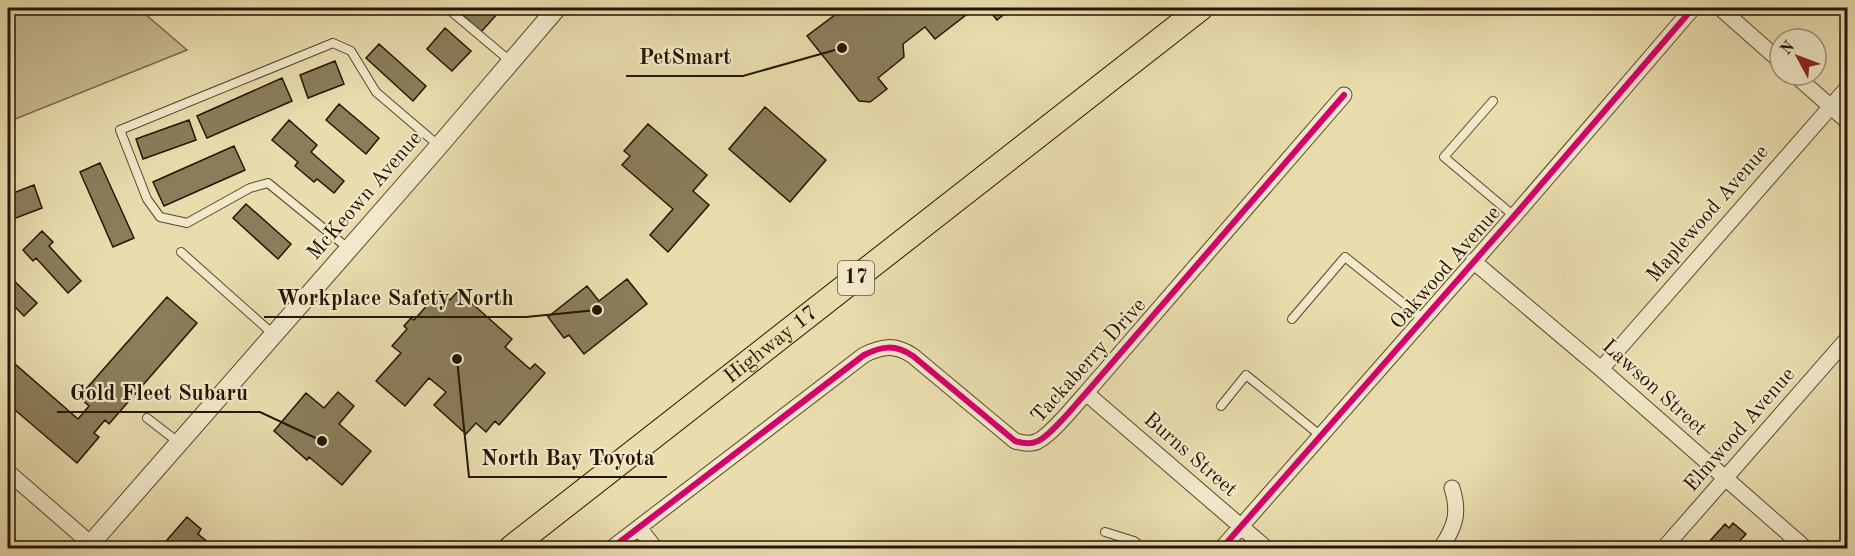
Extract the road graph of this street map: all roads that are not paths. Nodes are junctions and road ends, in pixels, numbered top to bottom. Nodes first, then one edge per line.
1 (447, 8) edge
2 (1201, 8) edge
3 (1693, 8) edge
4 (1720, 8) edge
5 (549, 10) edge
6 (1768, 51) edge
7 (511, 62) junction
8 (1809, 87) edge
9 (1848, 87) edge
10 (1344, 95) dead end
11 (1493, 101) dead end
12 (1830, 106) junction
13 (1848, 122) edge
14 (439, 146) junction
15 (1514, 216) junction
16 (349, 249) junction
17 (181, 252) dead end
18 (1473, 261) junction
19 (1292, 319) dead end
20 (1423, 319) junction
21 (273, 334) junction
22 (1848, 338) edge
23 (1601, 369) junction
24 (1086, 393) junction
25 (1221, 406) dead end
26 (147, 418) dead end
27 (1321, 436) junction
28 (179, 443) junction
29 (8, 472) edge
30 (1724, 479) junction
31 (1452, 488) dead end
32 (1241, 526) junction
33 (639, 528) junction
34 (1105, 532) dead end
35 (89, 546) edge
36 (511, 549) edge
37 (612, 549) edge
38 (655, 549) edge
39 (1143, 549) edge
40 (1222, 549) edge
41 (1266, 549) edge
42 (1441, 549) edge
43 (1664, 549) edge
44 (1805, 549) edge

1 - 7 lane
2 - 36 highway, Highway 17 / 17
3 - 15 street, Oakwood Avenue
4 - 6 street
5 - 7 street, McKeown Avenue
7 - 14 street, McKeown Avenue
8 - 12 street
9 - 12 street, Maplewood Avenue
10 - 24 street, Tackaberry Drive
11 - 15 lane
12 - 13 street
12 - 23 street, Maplewood Avenue
14 - 16 street, McKeown Avenue
14 - 16 lane
15 - 18 street, Oakwood Avenue
16 - 21 street, McKeown Avenue
17 - 21 lane
18 - 20 street, Oakwood Avenue
18 - 23 street, Lawson Street
19 - 20 lane
20 - 27 street, Oakwood Avenue
21 - 28 street, McKeown Avenue
22 - 30 street, Elmwood Avenue
23 - 30 street, Lawson Street
24 - 32 street, Burns Street
24 - 33 street, Tackaberry Drive
25 - 27 lane
26 - 28 lane
27 - 32 street, Oakwood Avenue
28 - 35 street, McKeown Avenue
29 - 35 street
30 - 43 street, Elmwood Avenue
30 - 44 street, Lawson Street
31 - 42 street
32 - 40 street, Oakwood Avenue
32 - 41 street, Burns Street
33 - 37 street, Tackaberry Drive
33 - 38 street
34 - 39 lane

